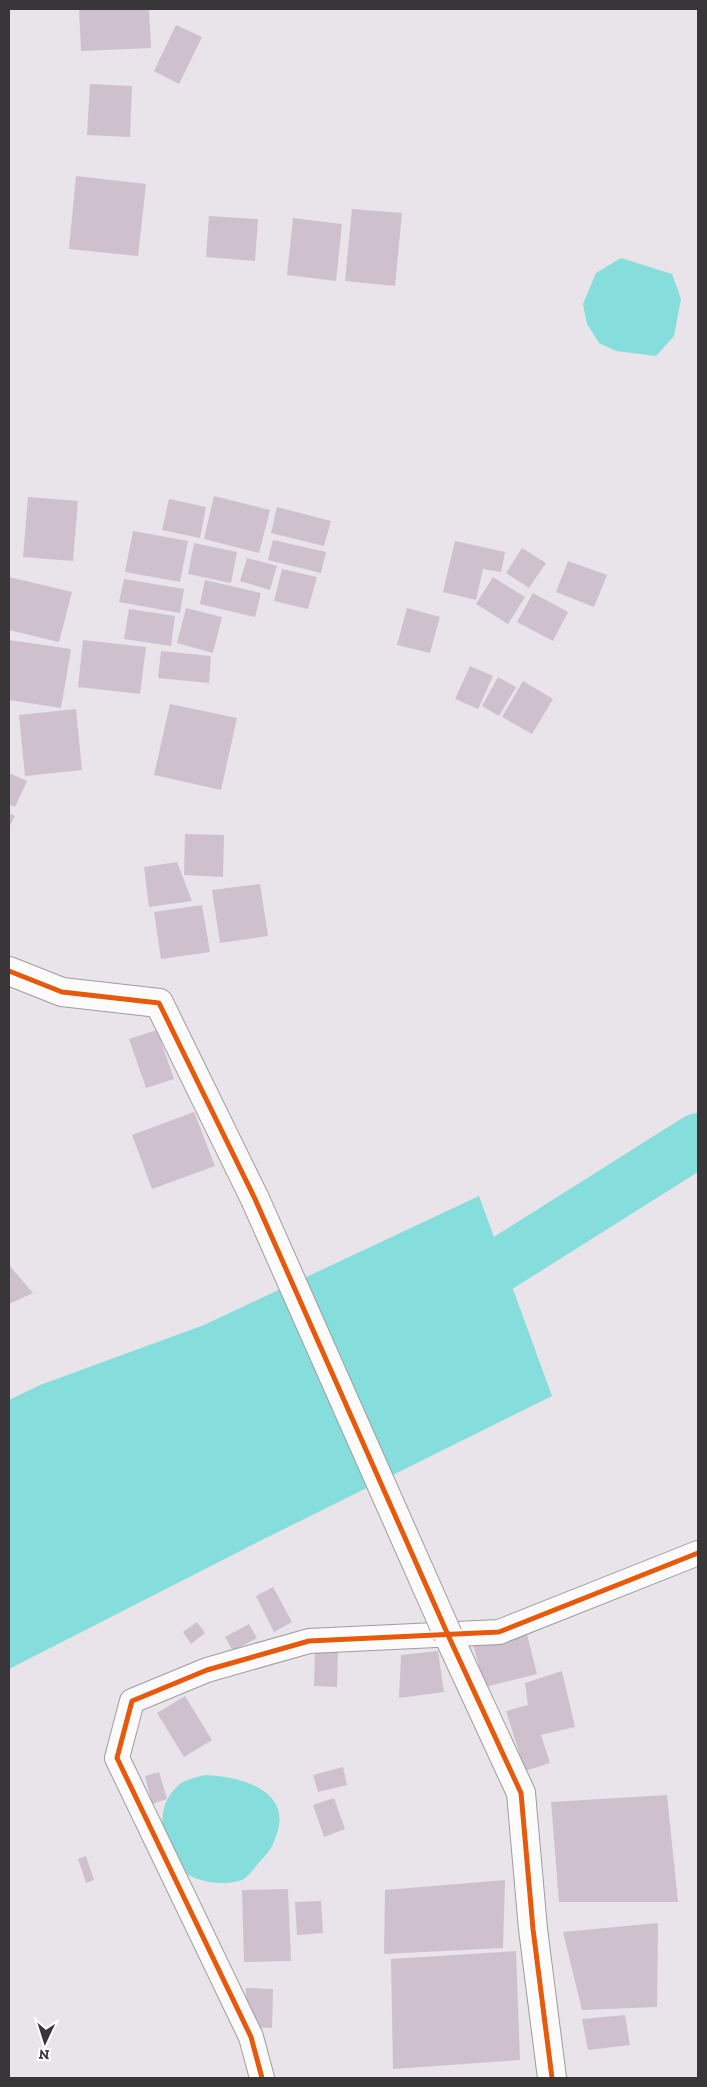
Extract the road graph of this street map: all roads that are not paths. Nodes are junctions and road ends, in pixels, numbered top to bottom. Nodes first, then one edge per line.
1 (9, 971) edge
2 (698, 1553) edge
3 (262, 2078) edge
4 (552, 2078) edge

1 - 4 street, bridge
2 - 3 street

